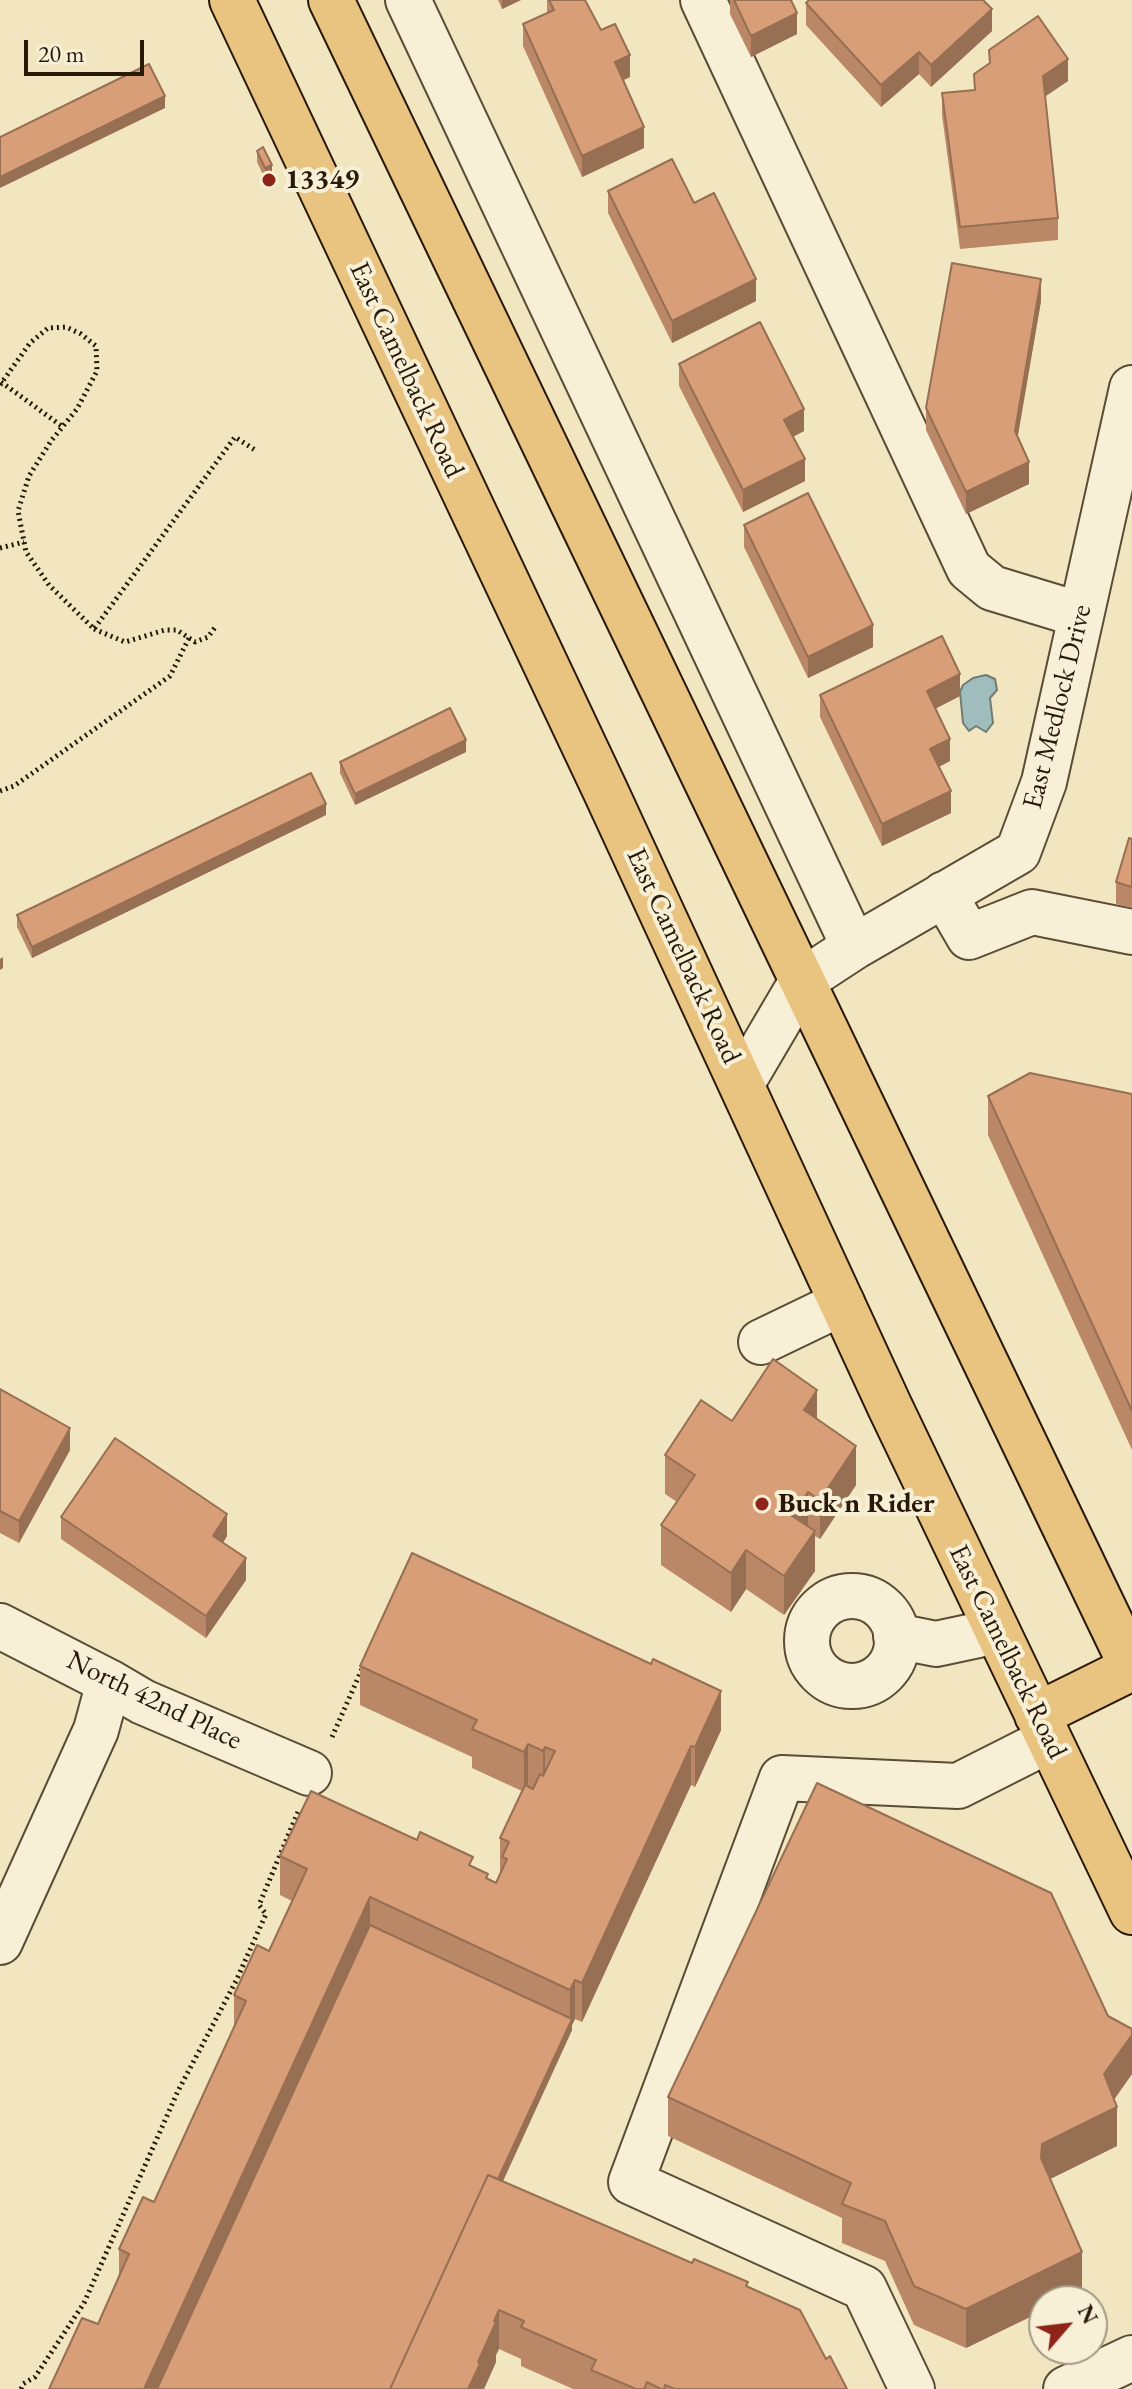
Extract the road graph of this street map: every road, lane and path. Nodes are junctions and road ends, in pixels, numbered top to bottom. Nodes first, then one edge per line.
1 (232, 0) edge
2 (331, 0) edge
3 (408, 0) edge
4 (703, 0) edge
5 (1, 384) edge
6 (1132, 388) edge
7 (63, 427) junction
8 (255, 450) dead end
9 (24, 542) junction
10 (0, 548) edge
11 (1081, 615) junction
12 (216, 626) dead end
13 (94, 629) junction
14 (189, 638) junction
15 (0, 791) edge
16 (944, 894) junction
17 (1132, 932) edge
18 (854, 947) junction
19 (802, 981) junction
20 (742, 1083) junction
21 (842, 1303) junction
22 (761, 1342) dead end
23 (1122, 1622) edge
24 (0, 1626) edge
25 (997, 1631) junction
26 (896, 1636) dead end
27 (367, 1657) edge
28 (1132, 1667) edge
29 (361, 1671) edge
30 (109, 1682) junction
31 (1043, 1727) junction
32 (309, 1773) dead end
33 (1132, 1912) edge
34 (266, 1914) dead end
35 (0, 1942) edge
36 (1132, 2358) edge
37 (23, 2387) edge
38 (912, 2389) edge
39 (1066, 2389) edge

1 - 20 main road, East Camelback Road
2 - 19 main road
3 - 18 street
4 - 11 street
5 - 7 path
5 - 7 path
6 - 11 street, East Medlock Drive
7 - 9 path
8 - 13 path
9 - 10 path
9 - 13 path
11 - 16 street, East Medlock Drive
12 - 14 path
13 - 14 path
14 - 15 path
16 - 17 street
16 - 18 street, East Medlock Drive
18 - 19 street, East Medlock Drive
19 - 20 street, East Medlock Drive
19 - 23 main road
20 - 21 main road, East Camelback Road
21 - 22 street
21 - 25 main road, East Camelback Road
23 - 28 main road
24 - 30 street, North 42nd Place
25 - 26 street
25 - 31 main road, East Camelback Road
27 - 29 path
28 - 31 main road
30 - 32 street, North 42nd Place
30 - 35 street
31 - 33 main road, East Camelback Road
31 - 38 street
34 - 37 path
36 - 39 street

